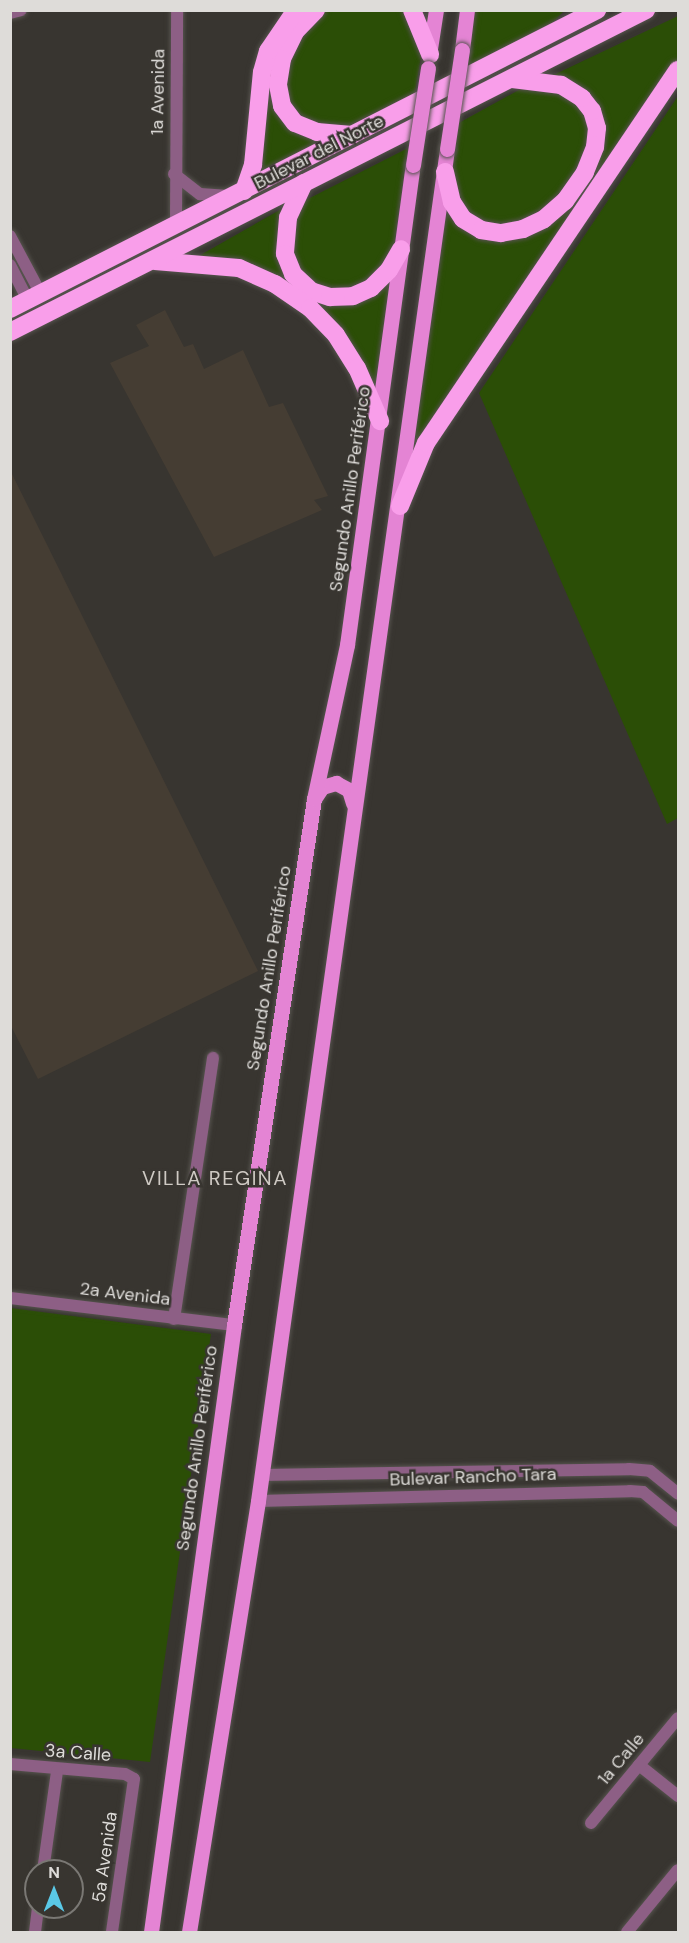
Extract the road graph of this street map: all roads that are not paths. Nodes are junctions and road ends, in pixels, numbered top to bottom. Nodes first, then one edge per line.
1 (21, 10) edge
2 (296, 10) edge
3 (316, 10) edge
4 (412, 10) edge
5 (436, 10) edge
6 (466, 10) edge
7 (571, 10) edge
8 (597, 10) edge
9 (646, 10) edge
10 (179, 11) edge
11 (10, 13) edge
12 (546, 36) junction
13 (429, 61) junction
14 (678, 70) edge
15 (512, 79) junction
16 (353, 135) junction
17 (445, 172) junction
18 (174, 174) junction
19 (304, 183) junction
20 (239, 193) junction
21 (176, 225) junction
22 (10, 236) edge
23 (401, 249) junction
24 (151, 261) junction
25 (10, 265) edge
26 (34, 297) junction
27 (10, 309) edge
28 (10, 332) edge
29 (380, 421) junction
30 (400, 506) junction
31 (314, 799) junction
32 (353, 804) junction
33 (213, 1058) dead end
34 (10, 1298) edge
35 (174, 1319) junction
36 (234, 1325) junction
37 (612, 1469) junction
38 (261, 1475) junction
39 (612, 1491) junction
40 (678, 1494) edge
41 (258, 1501) junction
42 (678, 1521) edge
43 (678, 1718) edge
44 (10, 1764) edge
45 (639, 1765) junction
46 (57, 1771) junction
47 (133, 1787) joint
48 (678, 1796) edge
49 (591, 1824) dead end
50 (45, 1859) edge
51 (678, 1870) edge
52 (112, 1932) edge
53 (151, 1932) edge
54 (189, 1932) edge
55 (627, 1932) edge

1 - 11 street
2 - 20 highway
3 - 16 highway
4 - 13 highway
5 - 13 main road, Segundo Anillo Periférico
6 - 17 main road, bridge
7 - 12 highway
8 - 12 highway, Bulevar del Norte
9 - 15 highway, Bulevar del Norte
10 - 18 street, 1a Avenida
12 - 16 highway, Bulevar del Norte
13 - 23 main road, Segundo Anillo Periférico, bridge
14 - 30 highway
15 - 17 highway
15 - 19 highway, Bulevar del Norte
16 - 20 highway, Bulevar del Norte
17 - 30 main road
18 - 20 street
18 - 21 street, 1a Avenida
19 - 23 highway
19 - 24 highway, Bulevar del Norte
20 - 21 highway, Bulevar del Norte
21 - 26 highway, Bulevar del Norte
22 - 26 street
23 - 29 main road, Segundo Anillo Periférico
24 - 28 highway, Bulevar del Norte
24 - 29 highway
25 - 26 street
26 - 27 highway, Bulevar del Norte
29 - 31 main road, Segundo Anillo Periférico
30 - 32 main road
31 - 32 main road
31 - 36 main road, Segundo Anillo Periférico
32 - 38 main road
33 - 35 street
34 - 35 street, 2a Avenida
35 - 36 street, 2a Avenida
36 - 53 main road, Segundo Anillo Periférico
37 - 38 street, Bulevar Rancho Tara
37 - 39 street
37 - 40 street, Bulevar Rancho Tara
38 - 41 main road
39 - 41 street, Bulevar Rancho Tara
39 - 42 street, Bulevar Rancho Tara
41 - 54 main road
43 - 45 street, 1a Calle
44 - 46 street, 3a Calle
45 - 48 street
45 - 49 street, 1a Calle
46 - 47 street, 3a Calle
46 - 50 street
47 - 52 street, 5a Avenida
51 - 55 street

